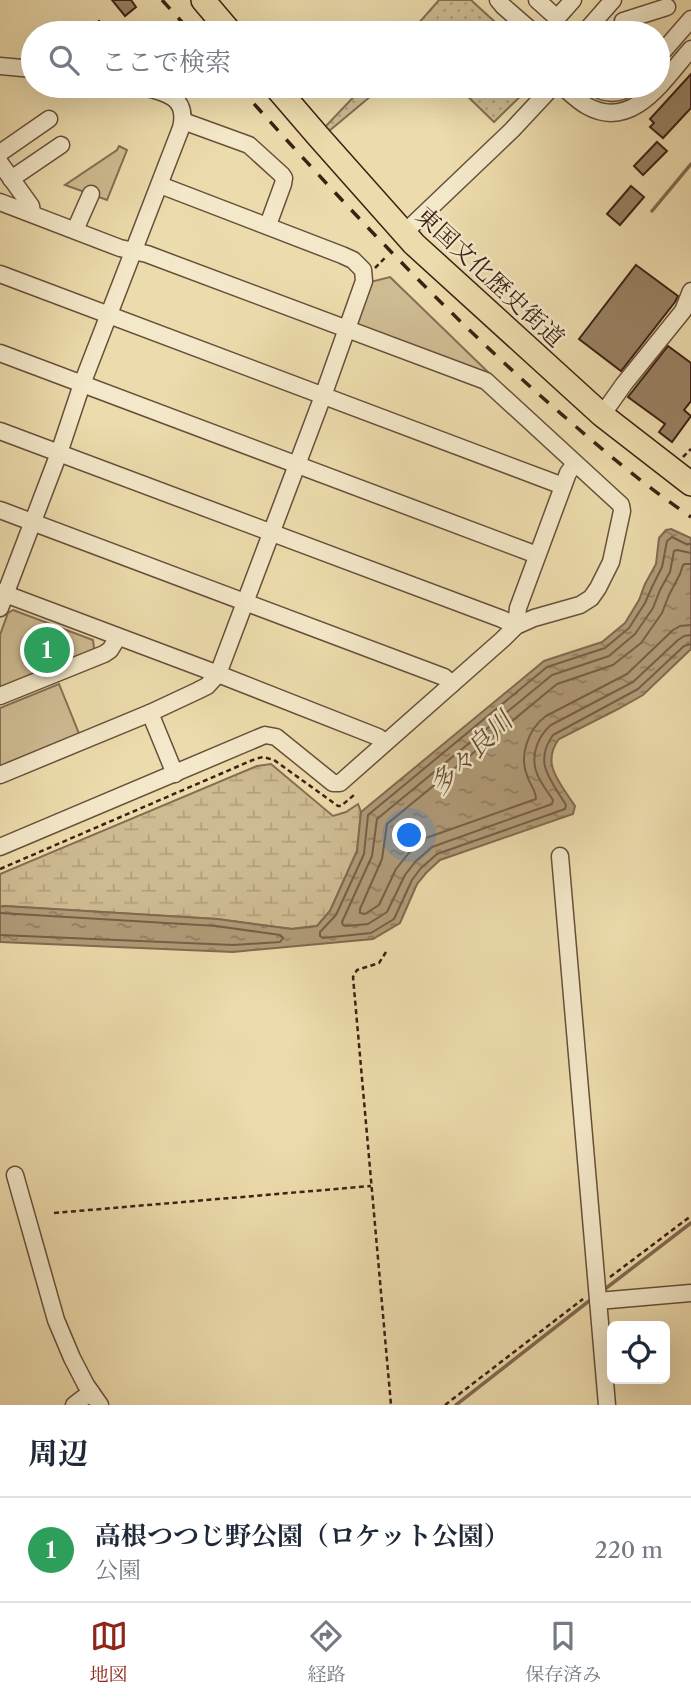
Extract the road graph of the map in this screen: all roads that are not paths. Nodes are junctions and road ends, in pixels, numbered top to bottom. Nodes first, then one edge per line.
1 (203, 0) edge
2 (498, 0) edge
3 (538, 0) edge
4 (573, 0) edge
5 (579, 0) edge
6 (611, 1) edge
7 (663, 4) edge
8 (221, 21) edge
9 (519, 21) edge
10 (521, 21) edge
11 (587, 21) edge
12 (595, 21) edge
13 (625, 21) edge
14 (689, 22) edge
15 (670, 42) edge
16 (691, 49) edge
17 (0, 66) edge
18 (21, 68) edge
19 (670, 73) edge
20 (174, 98) edge
21 (286, 98) edge
22 (542, 98) edge
23 (577, 98) edge
24 (649, 98) edge
25 (48, 119) dead end
26 (183, 121) junction
27 (61, 145) dead end
28 (0, 153) edge
29 (0, 163) edge
30 (11, 179) junction
31 (160, 185) junction
32 (91, 194) dead end
33 (0, 202) edge
34 (32, 213) junction
35 (268, 225) junction
36 (75, 230) junction
37 (404, 233) junction
38 (134, 252) junction
39 (0, 274) edge
40 (691, 291) edge
41 (109, 316) junction
42 (347, 329) junction
43 (0, 353) edge
44 (82, 384) junction
45 (323, 396) junction
46 (602, 415) junction
47 (0, 430) edge
48 (60, 453) junction
49 (298, 464) junction
50 (575, 464) junction
51 (691, 484) edge
52 (563, 486) junction
53 (0, 510) edge
54 (32, 523) junction
55 (271, 532) junction
56 (537, 555) junction
57 (2, 598) edge
58 (244, 602) junction
59 (516, 626) junction
60 (118, 636) junction
61 (218, 674) junction
62 (452, 684) junction
63 (0, 696) edge
64 (150, 713) junction
65 (385, 742) junction
66 (175, 774) junction
67 (0, 775) edge
68 (0, 847) edge
69 (560, 856) dead end
70 (15, 1175) dead end
71 (691, 1293) edge
72 (597, 1294) junction
73 (96, 1398) edge
74 (74, 1405) edge
75 (607, 1405) edge

1 - 8 highway
2 - 9 street
3 - 4 street
3 - 10 street
5 - 11 street
6 - 12 street
7 - 13 street
7 - 14 street
14 - 15 street
16 - 19 street
17 - 18 street
20 - 26 street
21 - 37 highway, 東国文化歴史街道
22 - 37 street
23 - 24 street
25 - 28 street
26 - 31 street
26 - 35 street
27 - 30 street
29 - 30 street
30 - 34 street
31 - 35 street
31 - 38 street
32 - 36 street
33 - 34 street
34 - 36 street
35 - 42 street
36 - 38 street
37 - 46 highway, 東国文化歴史街道
38 - 41 street
38 - 42 street
39 - 41 street
40 - 46 street
41 - 44 street
41 - 45 street
42 - 45 street
42 - 50 street
43 - 44 street
44 - 48 street
44 - 49 street
45 - 49 street
45 - 52 street
46 - 51 highway, 東国文化歴史街道
47 - 48 street
48 - 54 street
48 - 55 street
49 - 55 street
49 - 56 street
50 - 52 street
50 - 59 street
52 - 56 street
53 - 54 street
54 - 57 street
54 - 58 street
55 - 58 street
55 - 59 street
56 - 59 street
57 - 60 street
58 - 61 street
58 - 62 street
59 - 62 street
60 - 61 street
60 - 63 street
61 - 64 street
61 - 65 street
62 - 65 street
64 - 66 street
64 - 67 street
65 - 66 street
66 - 68 street
69 - 72 street
70 - 73 street
71 - 72 street
72 - 75 street
73 - 74 street

